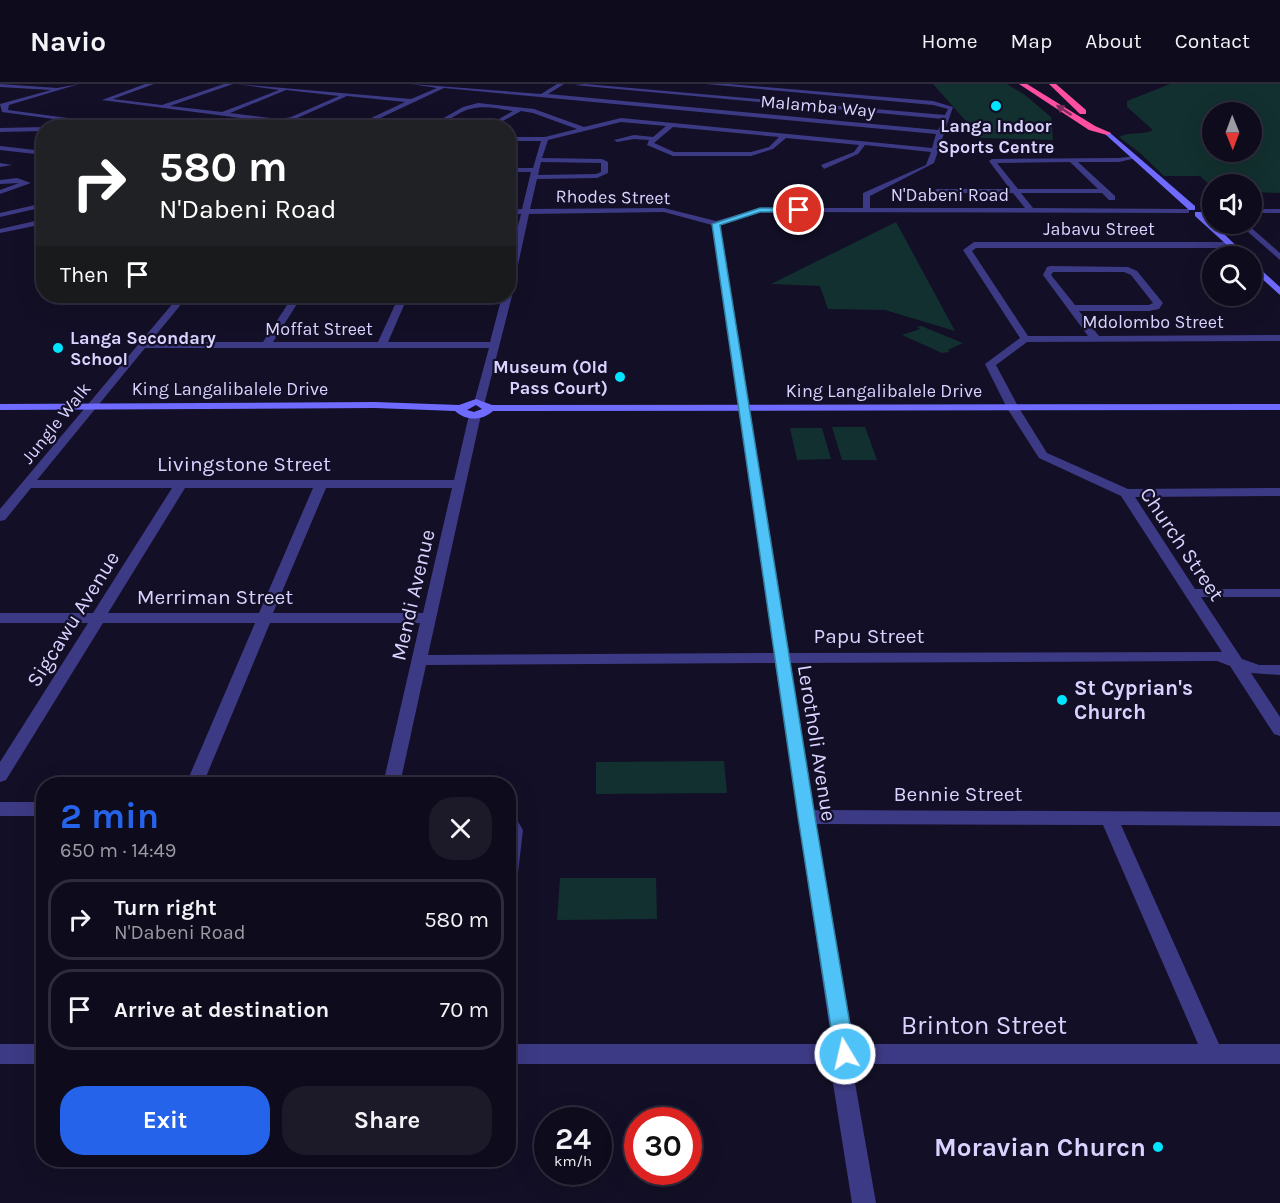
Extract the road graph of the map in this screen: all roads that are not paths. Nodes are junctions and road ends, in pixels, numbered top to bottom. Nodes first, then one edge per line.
1 (76, 84) edge
2 (151, 84) edge
3 (230, 84) edge
4 (240, 84) edge
5 (414, 84) edge
6 (561, 84) edge
7 (652, 84) edge
8 (709, 84) edge
9 (1022, 84) edge
10 (1052, 84) edge
11 (0, 85) edge
12 (446, 85) edge
13 (577, 85) edge
14 (766, 86) edge
15 (60, 89) junction
16 (286, 89) junction
17 (695, 89) dead end
18 (643, 91) junction
19 (1075, 93) dead end
20 (348, 94) junction
21 (828, 94) junction
22 (689, 95) junction
23 (541, 96) junction
24 (867, 97) junction
25 (411, 101) junction
26 (624, 103) junction
27 (748, 103) junction
28 (582, 106) dead end
29 (817, 106) junction
30 (160, 107) junction
31 (454, 107) dead end
32 (3, 108) edge
33 (465, 108) junction
34 (673, 108) junction
35 (521, 109) junction
36 (861, 110) junction
37 (737, 113) junction
38 (221, 114) junction
39 (764, 116) junction
40 (947, 117) junction
41 (85, 120) edge
42 (370, 120) edge
43 (443, 120) edge
44 (501, 120) edge
45 (805, 120) junction
46 (1096, 120) junction
47 (849, 124) junction
48 (670, 125) junction
49 (36, 129) edge
50 (582, 129) junction
51 (0, 130) edge
52 (940, 132) junction
53 (1107, 133) junction
54 (784, 136) junction
55 (516, 139) edge
56 (545, 139) junction
57 (654, 139) junction
58 (617, 140) dead end
59 (863, 144) junction
60 (0, 148) edge
61 (935, 150) junction
62 (36, 152) edge
63 (1134, 157) junction
64 (538, 160) junction
65 (1071, 160) junction
66 (824, 167) dead end
67 (516, 171) edge
68 (535, 173) junction
69 (0, 182) edge
70 (1015, 191) junction
71 (1102, 191) junction
72 (0, 192) edge
73 (1112, 198) dead end
74 (936, 200) dead end
75 (36, 207) edge
76 (867, 210) junction
77 (1031, 211) junction
78 (1199, 211) edge
79 (1262, 211) edge
80 (1280, 211) edge
81 (516, 212) edge
82 (526, 212) junction
83 (0, 215) edge
84 (36, 223) edge
85 (716, 224) junction
86 (0, 231) edge
87 (1254, 234) edge
88 (1231, 245) joint
89 (516, 254) edge
90 (1280, 257) edge
91 (1262, 275) edge
92 (1280, 292) edge
93 (177, 303) edge
94 (293, 303) edge
95 (400, 303) edge
96 (505, 303) edge
97 (1074, 308) junction
98 (1280, 338) edge
99 (1025, 339) junction
100 (1096, 339) junction
101 (142, 345) junction
102 (266, 345) junction
103 (382, 345) junction
104 (495, 345) junction
105 (91, 406) junction
106 (0, 407) edge
107 (744, 407) junction
108 (1280, 407) edge
109 (1013, 408) junction
110 (481, 409) junction
111 (27, 484) junction
112 (181, 484) junction
113 (321, 484) junction
114 (460, 484) junction
115 (1280, 492) edge
116 (1126, 493) junction
117 (0, 517) edge
118 (1192, 593) junction
119 (1280, 593) edge
120 (0, 618) edge
121 (99, 618) junction
122 (263, 618) junction
123 (429, 618) junction
124 (783, 658) junction
125 (419, 660) junction
126 (1237, 663) junction
127 (1280, 670) edge
128 (1280, 730) edge
129 (0, 776) edge
130 (197, 777) edge
131 (393, 777) edge
132 (0, 809) edge
133 (36, 809) edge
134 (806, 817) junction
135 (1109, 818) junction
136 (1280, 819) edge
137 (0, 1054) edge
138 (36, 1054) edge
139 (516, 1054) edge
140 (845, 1054) junction
141 (1213, 1054) junction
142 (1280, 1054) edge
143 (864, 1203) edge

1 - 15 street
2 - 30 street
3 - 30 street
4 - 16 street
5 - 12 street, Malamba Way
6 - 23 street
7 - 18 street
8 - 14 street
53 -> 9 highway
10 - 46 highway
11 - 15 street
12 - 23 street, Malamba Way
12 - 25 street
13 - 18 street
14 - 21 street
14 - 27 street
15 - 32 street
16 - 20 street
16 - 38 street
17 - 22 street
18 - 22 street
18 - 26 street
19 - 46 highway
20 - 25 street
20 - 38 street
21 - 24 street
21 - 29 street
22 - 27 street
22 - 34 street
23 - 26 street, Malamba Way
24 - 36 street
24 - 40 street
25 - 42 street
26 - 28 street
26 - 34 street, Malamba Way
27 - 29 street
27 - 37 street
27 - 39 street
29 - 36 street
29 - 45 street
30 - 38 street
31 - 33 street
32 - 41 street
33 - 35 street
33 - 43 street
34 - 37 street, Malamba Way
35 - 44 street
35 - 50 street
36 - 40 street
36 - 47 street
37 - 39 street, Malamba Way
39 - 45 street, Malamba Way
40 - 52 street
45 - 47 street, Malamba Way
46 - 53 highway
47 - 52 street, Malamba Way
48 - 50 street
48 - 54 street
48 - 57 street
49 - 51 street
50 - 56 street
52 - 61 street
53 - 63 street
54 - 57 street
54 - 59 street
55 - 56 street
56 - 64 street
57 - 58 street
59 - 61 street
59 - 66 street
60 - 62 street
61 - 76 street
63 - 65 street
63 - 78 street
64 - 68 street
64 - 68 street
65 - 70 street
65 - 71 street
67 - 68 street
68 - 82 street
69 - 72 street
70 - 71 street
70 - 74 street
70 - 77 street
71 - 73 street
75 - 83 street
76 - 77 street, N'Dabeni Road
76 - 85 street, N'Dabeni Road
77 - 78 street, N'Dabeni Road
78 - 88 street
79 - 80 street
81 - 82 street, Rhodes Street
82 - 85 street, Rhodes Street
82 - 89 street
84 - 86 street
85 - 107 street, Lerotholi Avenue
87 - 90 street
88 - 99 street, Jabavu Street
91 - 92 street
93 - 101 street, Jungle Walk
94 - 102 street
95 - 103 street
96 - 104 street, Mendi Avenue
97 - 97 street
97 - 100 street
98 - 100 street, Mdolombo Street
99 - 100 street, Mdolombo Street
99 - 109 street, Church Street
101 - 102 street, Moffat Street
101 - 105 street, Jungle Walk
102 - 103 street, Moffat Street
103 - 104 street, Moffat Street
104 - 110 street, Mendi Avenue
105 - 106 street, King Langalibalele Drive
105 - 110 street, King Langalibalele Drive
105 - 111 street, Jungle Walk
107 - 109 street, King Langalibalele Drive
107 - 110 street, King Langalibalele Drive
107 - 124 street, Lerotholi Avenue
108 - 109 street, King Langalibalele Drive
109 - 116 street, Church Street
110 - 114 street, Mendi Avenue
111 - 112 street, Livingstone Street
111 - 117 street, Jungle Walk
112 - 113 street, Livingstone Street
112 - 121 street, Sigcawu Avenue
113 - 114 street, Livingstone Street
113 - 122 street
114 - 123 street, Mendi Avenue
115 - 116 street
116 - 118 street, Church Street
118 - 119 street
118 - 126 street, Church Street
120 - 121 street, Merriman Street
121 - 122 street, Merriman Street
121 - 129 street, Sigcawu Avenue
122 - 123 street, Merriman Street
122 - 130 street
123 - 125 street, Mendi Avenue
124 - 125 street, Papu Street
124 - 126 street, Papu Street
124 - 134 street, Lerotholi Avenue
125 - 131 street, Mendi Avenue
126 - 127 street, Papu Street
126 - 128 street, Church Street
132 - 133 street
134 - 135 street, Bennie Street
134 - 140 street, Lerotholi Avenue
135 - 136 street, Bennie Street
135 - 141 street
137 - 138 street
139 - 140 street, Brinton Street
140 - 141 street, Brinton Street
140 - 143 street, Lerotholi Avenue
141 - 142 street, Brinton Street

